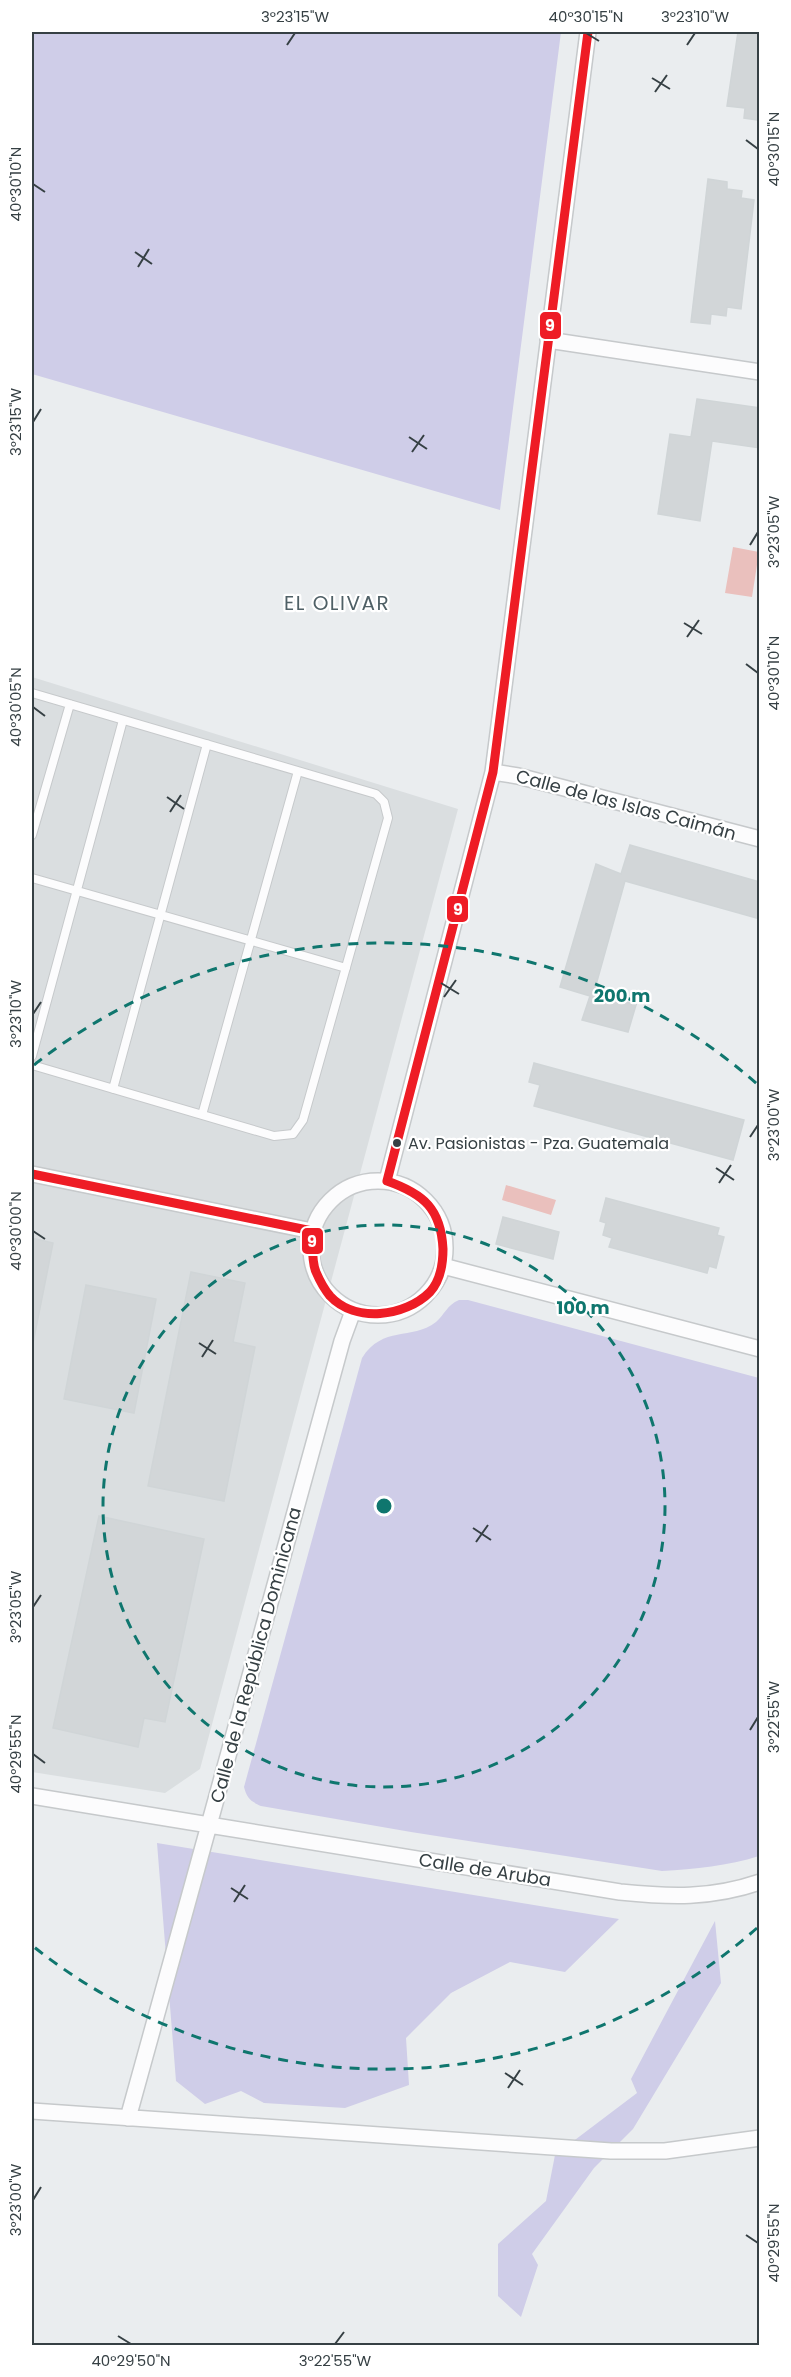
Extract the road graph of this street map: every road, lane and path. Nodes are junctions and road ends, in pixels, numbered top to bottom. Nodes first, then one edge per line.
1 (588, 32) edge
2 (548, 340) junction
3 (759, 372) edge
4 (32, 693) edge
5 (70, 704) junction
6 (123, 720) junction
7 (207, 744) junction
8 (298, 771) junction
9 (493, 772) junction
10 (32, 835) edge
11 (759, 839) edge
12 (32, 878) edge
13 (76, 891) junction
14 (160, 915) junction
15 (251, 941) junction
16 (346, 968) junction
17 (32, 1056) edge
18 (32, 1065) edge
19 (113, 1089) junction
20 (202, 1115) junction
21 (32, 1174) edge
22 (387, 1181) junction
23 (312, 1231) junction
24 (443, 1266) junction
25 (353, 1311) junction
26 (759, 1349) edge
27 (32, 1796) edge
28 (209, 1825) junction
29 (759, 1882) edge
30 (32, 2111) edge
31 (128, 2118) junction
32 (759, 2138) edge

1 - 2 street
2 - 3 street
2 - 9 street
4 - 5 lane
5 - 6 lane
5 - 10 lane
6 - 7 lane
6 - 13 lane
7 - 8 lane
7 - 14 lane
8 - 15 lane
8 - 16 lane
9 - 11 street, Calle de las Islas Caimán
9 - 22 street
12 - 13 lane
13 - 14 lane
13 - 17 lane
14 - 15 lane
14 - 19 lane
15 - 16 lane
15 - 20 lane
16 - 20 lane
18 - 19 lane
19 - 20 lane
21 - 23 street
22 - 23 street
22 - 24 street
23 - 25 street
24 - 25 street
24 - 26 street
25 - 28 street, Calle de la República Dominicana
27 - 28 street, Calle de la República Dominicana
28 - 29 street, Calle de Aruba
28 - 31 street
30 - 31 street
31 - 32 street

